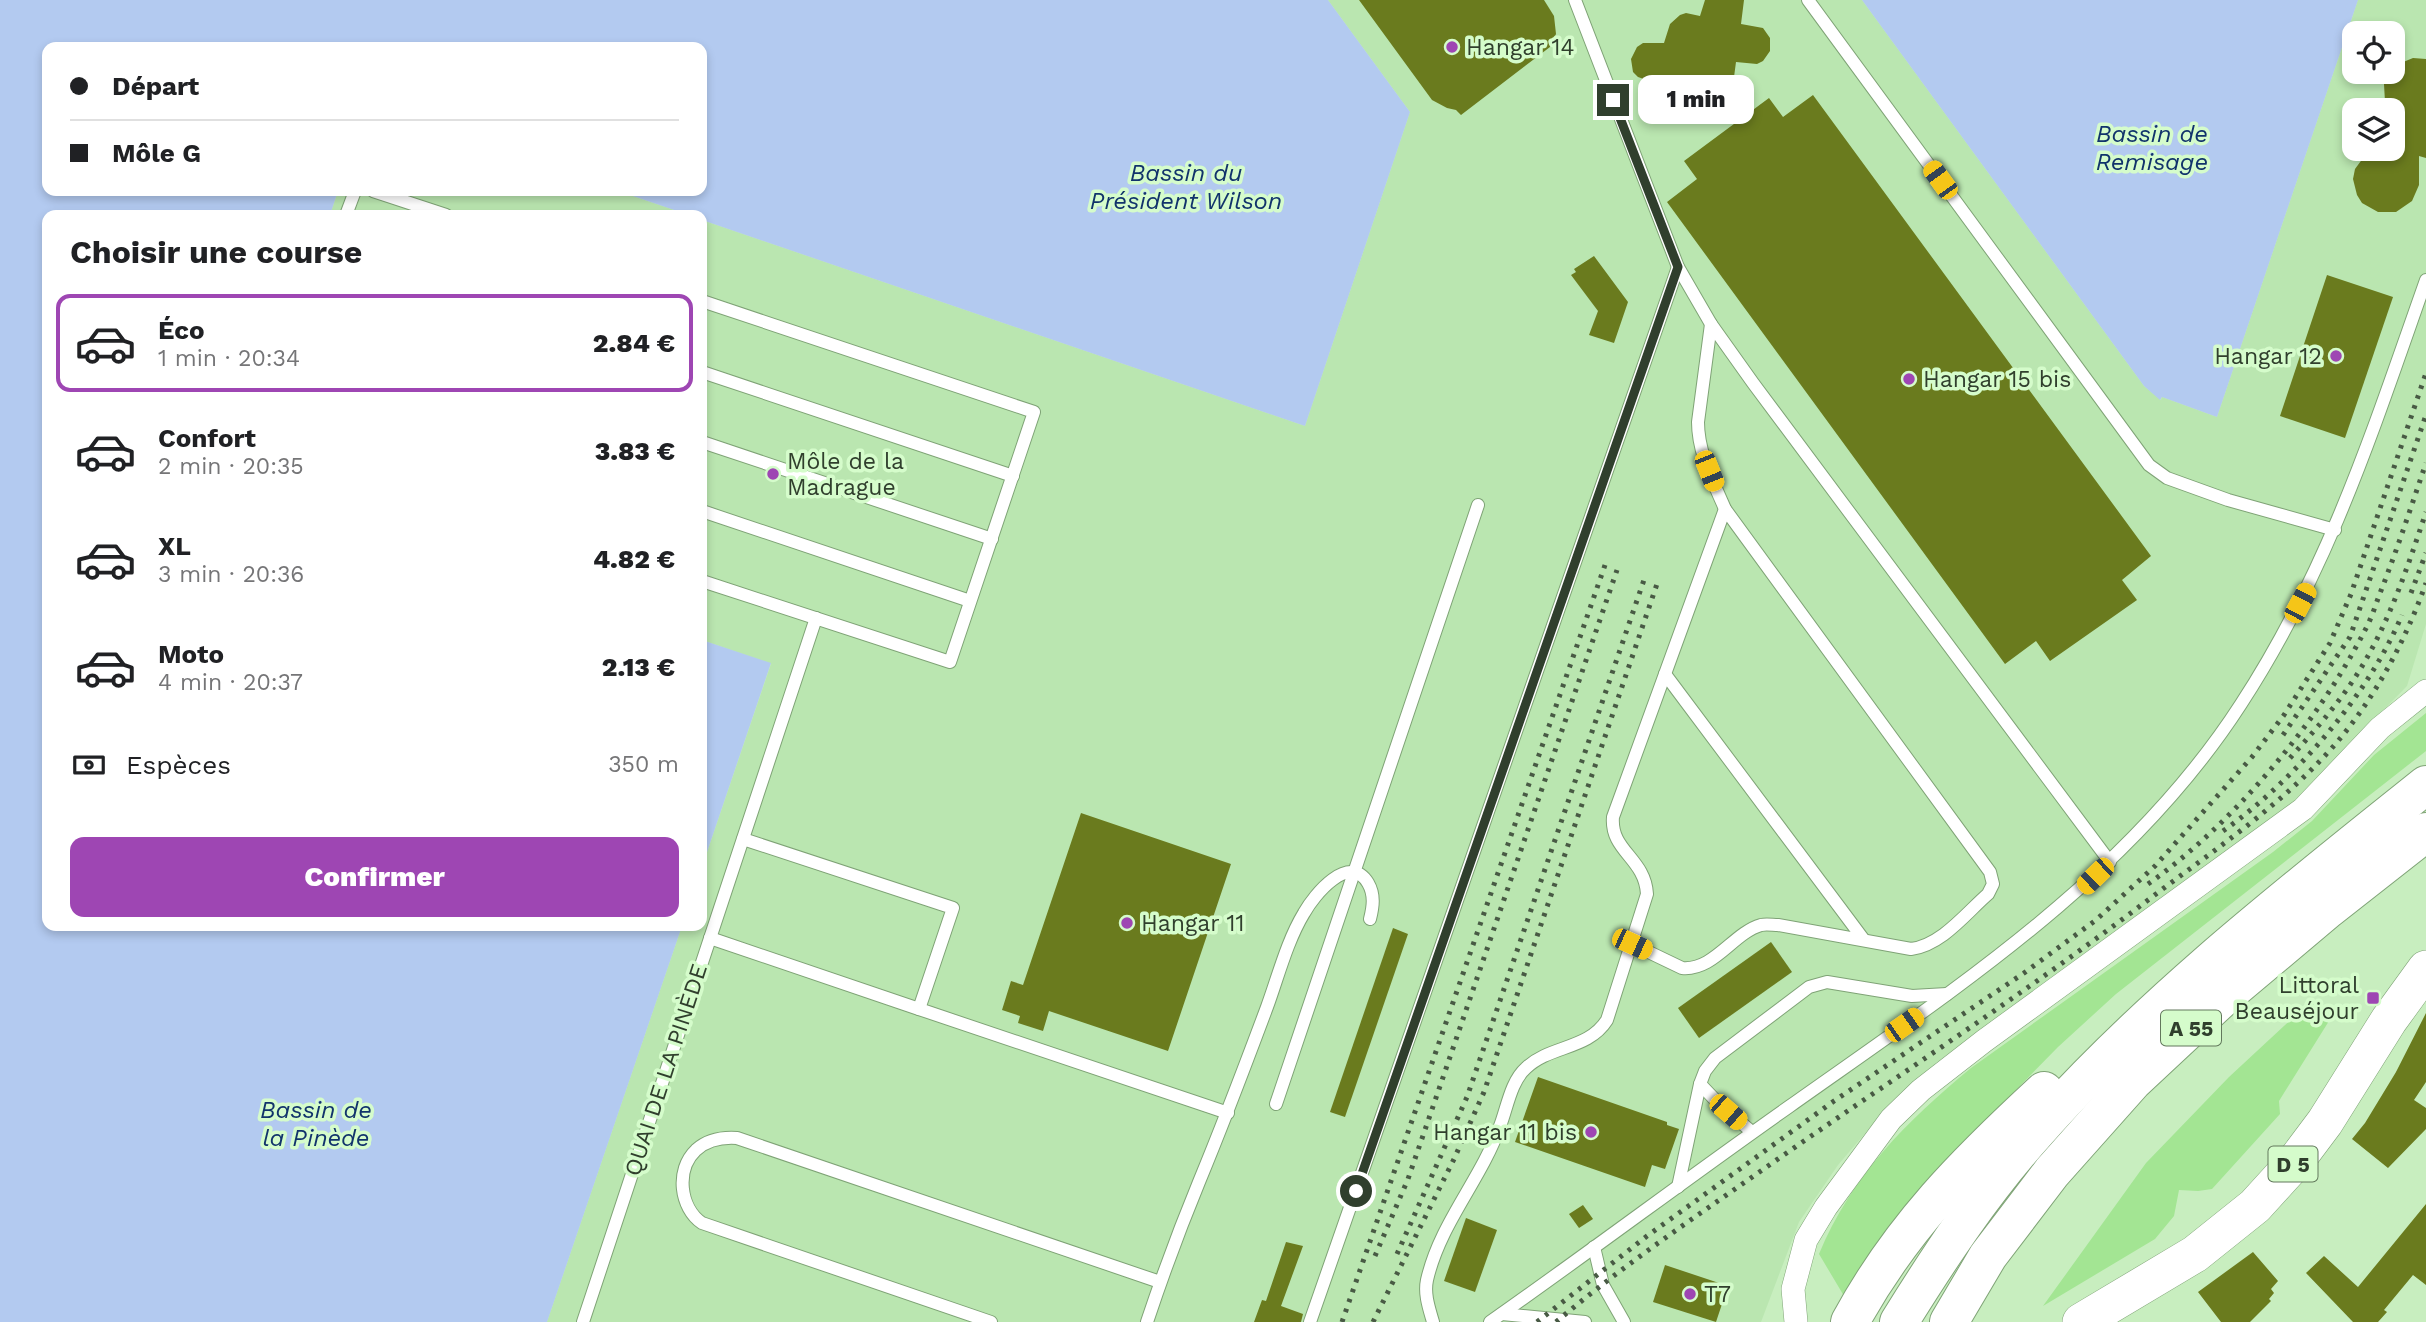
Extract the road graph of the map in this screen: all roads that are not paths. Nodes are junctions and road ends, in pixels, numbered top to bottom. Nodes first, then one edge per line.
1 (1575, 0) edge
2 (1808, 0) edge
3 (388, 196) edge
4 (431, 210) edge
5 (1678, 267) junction
6 (2426, 280) edge
7 (707, 303) edge
8 (1711, 324) junction
9 (707, 374) edge
10 (707, 444) edge
11 (1013, 476) junction
12 (1478, 505) dead end
13 (1725, 509) junction
14 (707, 513) edge
15 (2335, 530) junction
16 (992, 538) junction
17 (707, 582) edge
18 (970, 601) junction
19 (816, 618) junction
20 (1665, 674) junction
21 (2426, 691) edge
22 (2426, 785) edge
23 (2426, 832) edge
24 (743, 839) junction
25 (2110, 862) junction
26 (1354, 873) junction
27 (1370, 919) dead end
28 (710, 938) junction
29 (1864, 940) junction
30 (1632, 944) junction
31 (2426, 970) edge
32 (1948, 994) junction
33 (919, 1009) junction
34 (2134, 1029) junction
35 (1700, 1084) junction
36 (1276, 1104) dead end
37 (1228, 1113) junction
38 (1752, 1132) junction
39 (1678, 1187) junction
40 (1594, 1247) junction
41 (1988, 1256) junction
42 (1160, 1282) junction
43 (1502, 1314) junction
44 (2094, 1317) edge
45 (1852, 1319) edge
46 (583, 1322) edge
47 (991, 1322) edge
48 (1147, 1322) edge
49 (1310, 1322) edge
50 (1433, 1322) edge
51 (1490, 1322) edge
52 (1585, 1322) edge
53 (1624, 1322) edge
54 (1796, 1322) edge
55 (1899, 1322) edge
56 (1948, 1322) edge
57 (1973, 1322) edge

1 - 5 lane
2 - 15 lane
3 - 4 lane
5 - 8 lane
5 - 49 lane
6 - 15 lane
7 - 11 lane
8 - 13 lane
8 - 25 lane
9 - 11 lane
10 - 16 lane
11 - 16 lane
12 - 26 lane
13 - 20 lane
13 - 29 lane
14 - 18 lane
15 - 25 lane
16 - 18 lane
17 - 19 lane
18 - 19 lane
19 - 24 lane, QUAI DE LA PINÈDE
20 - 29 lane
20 - 30 lane
21 - 54 street
22 - 34 highway, A 55
23 - 41 highway, A 55
24 - 28 lane, QUAI DE LA PINÈDE
24 - 33 lane
25 - 32 lane
26 - 27 lane
26 - 36 lane
26 - 37 lane
28 - 33 lane
28 - 46 lane, QUAI DE LA PINÈDE
29 - 30 lane
30 - 50 lane
31 - 44 main road, D 5
32 - 35 lane
32 - 38 lane
33 - 37 lane
34 - 45 highway
34 - 55 highway, A 55
35 - 38 lane
35 - 39 lane
37 - 42 lane
38 - 39 lane
39 - 40 lane
40 - 43 lane
40 - 53 lane
41 - 56 highway, A 55
41 - 57 highway
42 - 47 lane
42 - 48 lane
43 - 51 lane
43 - 52 lane

